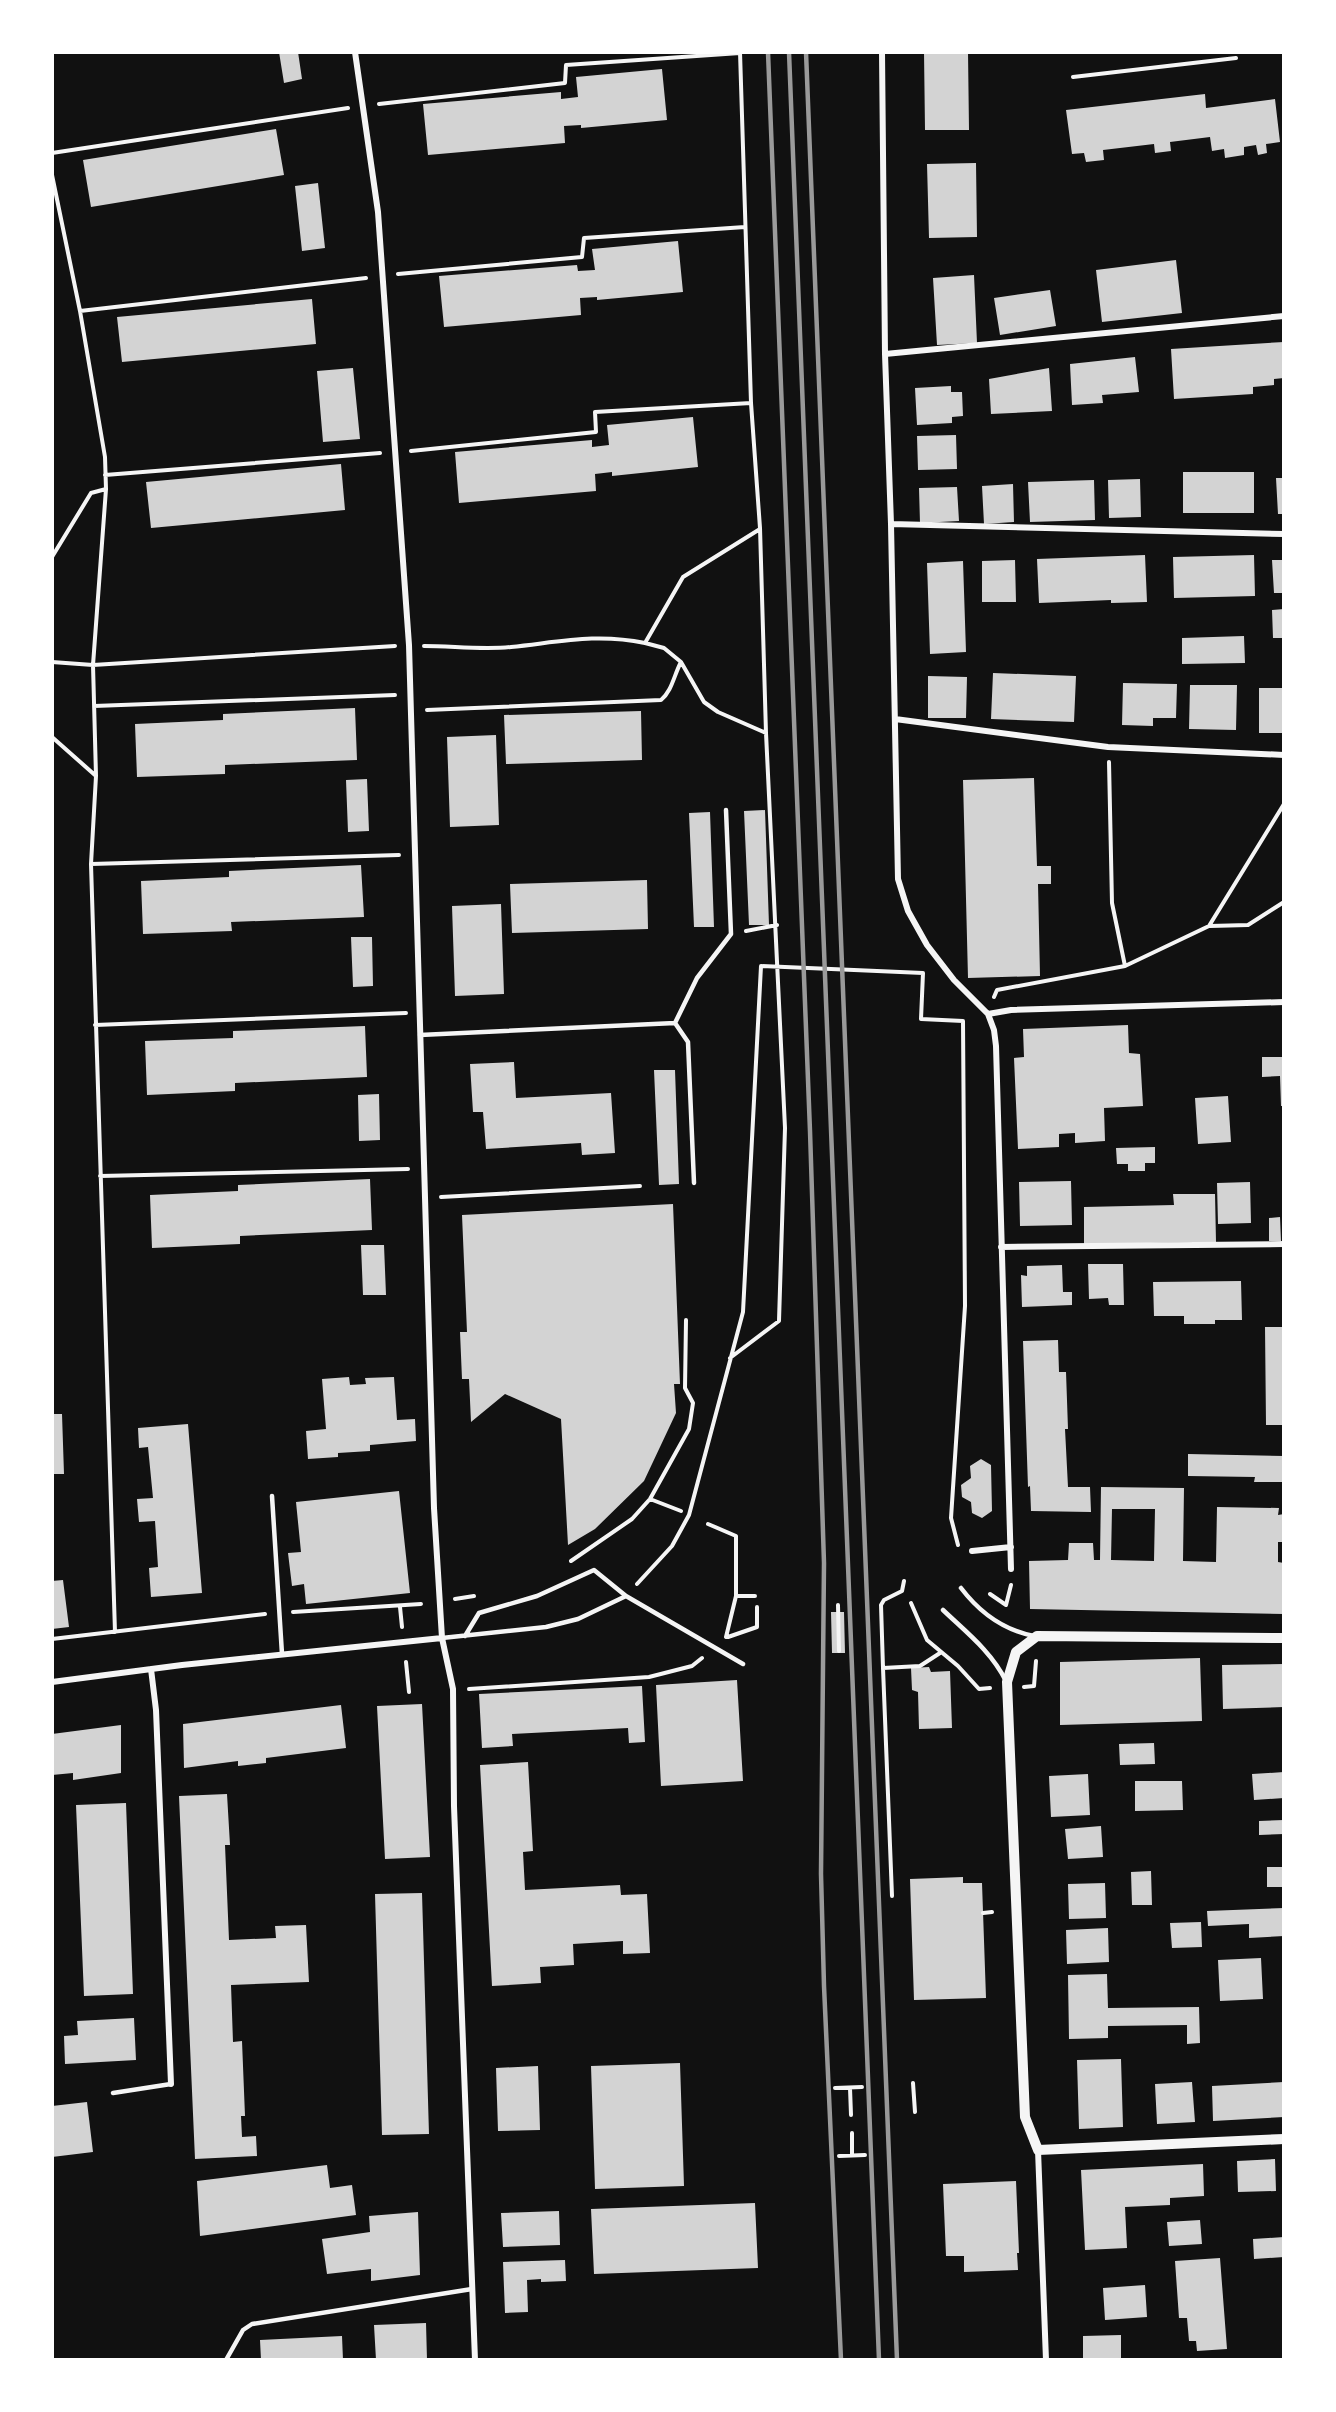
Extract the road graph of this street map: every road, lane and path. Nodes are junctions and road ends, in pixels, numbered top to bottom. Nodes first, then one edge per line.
1 (355, 52) edge
2 (882, 52) edge
3 (740, 53) edge
4 (1236, 58) dead end
5 (1073, 77) dead end
6 (363, 106) junction
7 (52, 153) edge
8 (52, 175) edge
9 (745, 227) junction
10 (383, 276) junction
11 (80, 310) junction
12 (1284, 316) edge
13 (885, 354) junction
14 (751, 403) junction
15 (395, 452) junction
16 (105, 475) junction
17 (106, 489) junction
18 (891, 524) junction
19 (760, 528) junction
20 (1284, 534) edge
21 (52, 557) edge
22 (645, 643) junction
23 (409, 645) junction
24 (52, 662) edge
25 (681, 662) junction
26 (93, 665) junction
27 (410, 694) junction
28 (94, 706) junction
29 (411, 710) junction
30 (895, 719) junction
31 (766, 733) junction
32 (52, 737) edge
33 (1108, 747) junction
34 (1284, 755) edge
35 (96, 776) junction
36 (1284, 804) edge
37 (726, 810) dead end
38 (415, 855) junction
39 (90, 864) junction
40 (1284, 903) edge
41 (777, 926) junction
42 (1209, 926) junction
43 (731, 934) junction
44 (1125, 966) junction
45 (1284, 1002) edge
46 (420, 1012) junction
47 (988, 1014) junction
48 (675, 1023) junction
49 (95, 1025) junction
50 (420, 1035) junction
51 (424, 1169) junction
52 (100, 1176) junction
53 (694, 1183) dead end
54 (640, 1186) dead end
55 (425, 1198) junction
56 (1284, 1244) edge
57 (1001, 1248) junction
58 (686, 1320) dead end
59 (729, 1360) junction
60 (272, 1496) dead end
61 (650, 1499) junction
62 (681, 1511) dead end
63 (708, 1524) dead end
64 (1011, 1547) junction
65 (972, 1551) joint
66 (565, 1564) dead end
67 (1011, 1569) joint
68 (904, 1581) dead end
69 (961, 1588) dead end
70 (982, 1588) dead end
71 (478, 1596) dead end
72 (626, 1596) junction
73 (736, 1596) junction
74 (755, 1596) dead end
75 (454, 1600) dead end
76 (911, 1603) dead end
77 (421, 1604) dead end
78 (837, 1605) dead end
79 (400, 1607) junction
80 (757, 1607) dead end
81 (943, 1610) dead end
82 (280, 1612) junction
83 (402, 1627) dead end
84 (115, 1632) junction
85 (465, 1636) junction
86 (1037, 1636) junction
87 (727, 1637) junction
88 (442, 1638) junction
89 (1284, 1638) edge
90 (52, 1639) edge
91 (714, 1648) junction
92 (839, 1651) dead end
93 (940, 1653) junction
94 (282, 1654) junction
95 (1036, 1659) dead end
96 (406, 1662) dead end
97 (743, 1664) dead end
98 (883, 1668) junction
99 (151, 1669) junction
100 (52, 1682) edge
101 (1007, 1682) junction
102 (1024, 1687) dead end
103 (991, 1688) dead end
104 (468, 1689) dead end
105 (410, 1692) dead end
106 (892, 1896) dead end
107 (992, 1912) dead end
108 (983, 1913) dead end
109 (913, 2083) dead end
110 (171, 2084) joint
111 (862, 2087) dead end
112 (835, 2088) dead end
113 (850, 2088) junction
114 (113, 2093) dead end
115 (915, 2112) dead end
116 (851, 2115) dead end
117 (852, 2133) dead end
118 (1284, 2139) edge
119 (1038, 2150) junction
120 (865, 2155) dead end
121 (839, 2156) dead end
122 (852, 2156) junction
123 (472, 2289) junction
124 (226, 2360) edge
125 (475, 2360) edge
126 (1046, 2360) edge

1 - 6 street
2 - 13 street
3 - 6 path
3 - 9 path
4 - 5 path
6 - 7 path
6 - 10 street
8 - 11 path
9 - 10 path
9 - 14 path
10 - 11 path
10 - 15 street
11 - 16 path
12 - 13 street
13 - 18 street
14 - 15 path
14 - 19 path
15 - 16 path
15 - 23 street
16 - 17 path
17 - 21 path
17 - 26 path
18 - 20 street
18 - 30 street
19 - 22 path
19 - 31 path
22 - 23 path
22 - 25 path
23 - 26 path
23 - 27 street
24 - 26 path
25 - 29 path
25 - 31 path
26 - 28 path
27 - 28 path
27 - 29 street
28 - 35 path
29 - 38 street
30 - 33 street
30 - 47 street
31 - 41 path
32 - 35 path
33 - 34 street
33 - 44 path
35 - 39 path
36 - 42 path
37 - 43 lane
38 - 39 path
38 - 46 street
39 - 49 path
40 - 42 path
41 - 43 path
41 - 59 path
42 - 44 path
43 - 48 lane
44 - 47 path
45 - 47 street
46 - 49 path
46 - 50 street
47 - 57 street
48 - 50 lane
48 - 53 lane
49 - 52 path
50 - 51 street
51 - 52 path
51 - 55 street
52 - 84 path
54 - 55 path
55 - 88 street
56 - 57 street
57 - 64 street
58 - 61 path
59 - 65 path
59 - 72 path
60 - 82 lane
61 - 62 path
61 - 66 path
63 - 73 path
64 - 65 street
64 - 67 street
67 - 70 path
68 - 98 path
69 - 86 lane
71 - 75 path
72 - 85 lane
72 - 85 lane
72 - 91 lane
73 - 74 path
73 - 87 path
76 - 93 path
77 - 79 path
78 - 92 path
79 - 82 path
79 - 83 path
80 - 87 path
81 - 101 lane
82 - 84 path
82 - 94 lane
84 - 90 path
85 - 88 lane
86 - 89 street
86 - 101 street
87 - 91 path
88 - 94 street
88 - 123 street
91 - 97 lane
91 - 104 path
93 - 98 path
93 - 103 path
94 - 99 street
95 - 102 path
96 - 105 path
98 - 106 path
99 - 100 street
99 - 110 street
101 - 119 street
107 - 108 path
109 - 115 path
110 - 114 lane
111 - 113 path
112 - 113 path
113 - 116 path
117 - 122 path
118 - 119 street
119 - 126 street
120 - 122 path
121 - 122 path
123 - 124 lane
123 - 125 street

